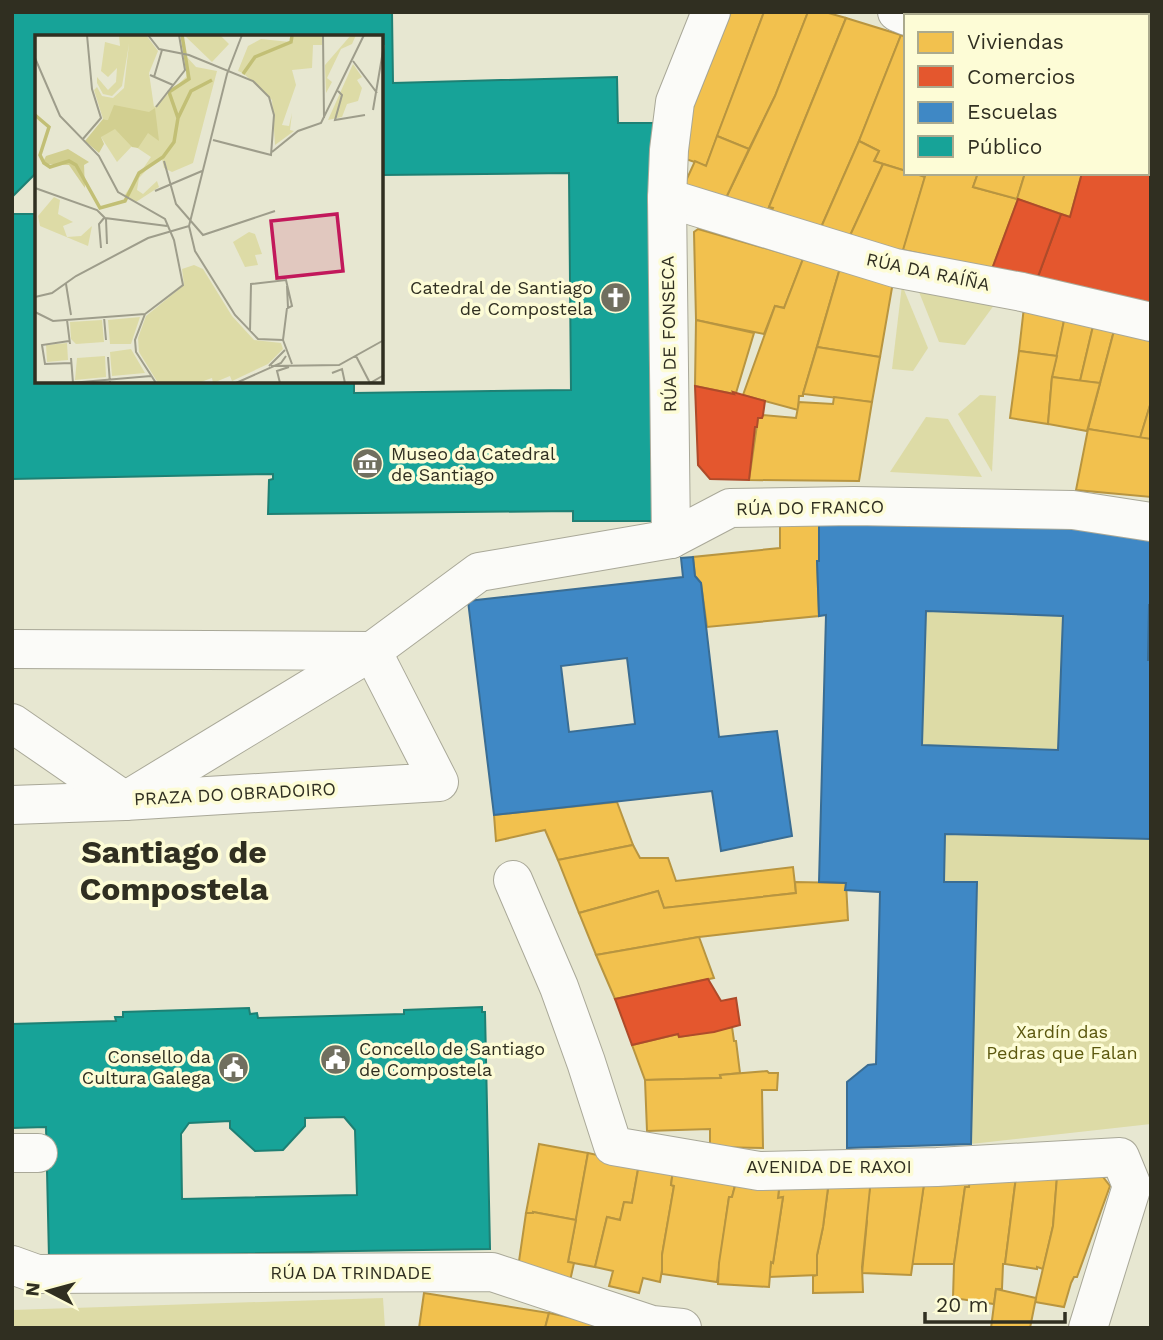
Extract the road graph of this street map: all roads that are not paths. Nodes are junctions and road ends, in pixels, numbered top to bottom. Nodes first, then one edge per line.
1 (710, 12) edge
2 (667, 198) junction
3 (1151, 322) edge
4 (1151, 522) edge
5 (671, 539) junction
6 (479, 572) joint
7 (12, 649) edge
8 (372, 651) junction
9 (12, 723) edge
10 (125, 801) junction
11 (12, 805) edge
12 (513, 880) dead end
13 (12, 1265) edge
14 (682, 1328) edge
15 (1088, 1328) edge

1 - 2 street, RÚA DE FONSECA
2 - 3 street, RÚA DA RAÍÑA
2 - 5 street, RÚA DE FONSECA
4 - 5 street, RÚA DO FRANCO
5 - 6 street, RÚA DO FRANCO
6 - 8 street, PRAZA DO OBRADOIRO
7 - 8 street
8 - 10 street, PRAZA DO OBRADOIRO
8 - 10 street, PRAZA DO OBRADOIRO
9 - 10 street
10 - 11 street
12 - 15 street, AVENIDA DE RAXOI
13 - 14 street, RÚA DA TRINDADE

